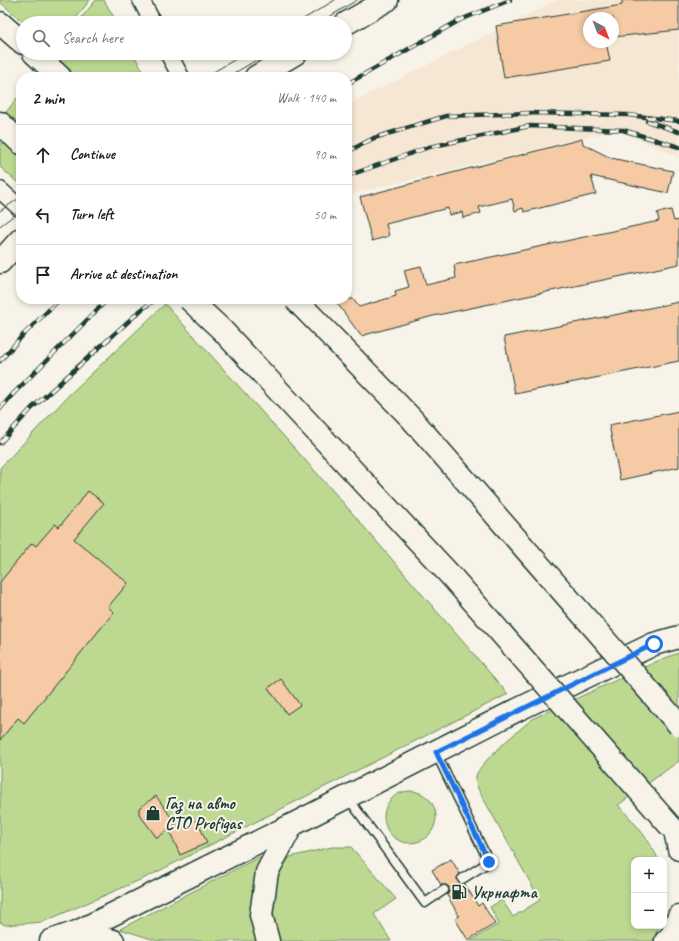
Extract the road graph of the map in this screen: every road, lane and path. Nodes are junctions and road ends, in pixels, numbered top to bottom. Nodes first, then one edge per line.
1 (141, 0) edge
2 (387, 0) edge
3 (149, 16) edge
4 (352, 20) edge
5 (0, 23) edge
6 (16, 37) edge
7 (42, 60) edge
8 (172, 60) edge
9 (284, 60) edge
10 (55, 72) edge
11 (178, 72) edge
12 (264, 72) edge
13 (0, 123) edge
14 (16, 138) edge
15 (0, 190) edge
16 (16, 204) edge
17 (16, 244) edge
18 (0, 262) edge
19 (194, 304) edge
20 (301, 304) edge
21 (679, 637) edge
22 (679, 724) edge
23 (436, 752) junction
24 (347, 798) junction
25 (292, 826) junction
26 (676, 835) edge
27 (462, 879) dead end
28 (444, 890) dead end
29 (679, 916) edge
30 (77, 932) junction
31 (51, 941) edge
32 (114, 941) edge
33 (268, 941) edge
34 (666, 941) edge

1 - 3 street
2 - 4 main road
5 - 6 main road
7 - 10 main road
8 - 11 street
9 - 12 main road
13 - 14 main road
15 - 16 street
17 - 18 main road
19 - 26 main road, bridge
20 - 22 main road, bridge
21 - 23 main road
23 - 24 main road
23 - 27 lane
24 - 25 main road
24 - 28 lane
25 - 30 main road
25 - 33 main road
29 - 34 main road
30 - 31 main road
30 - 32 main road

